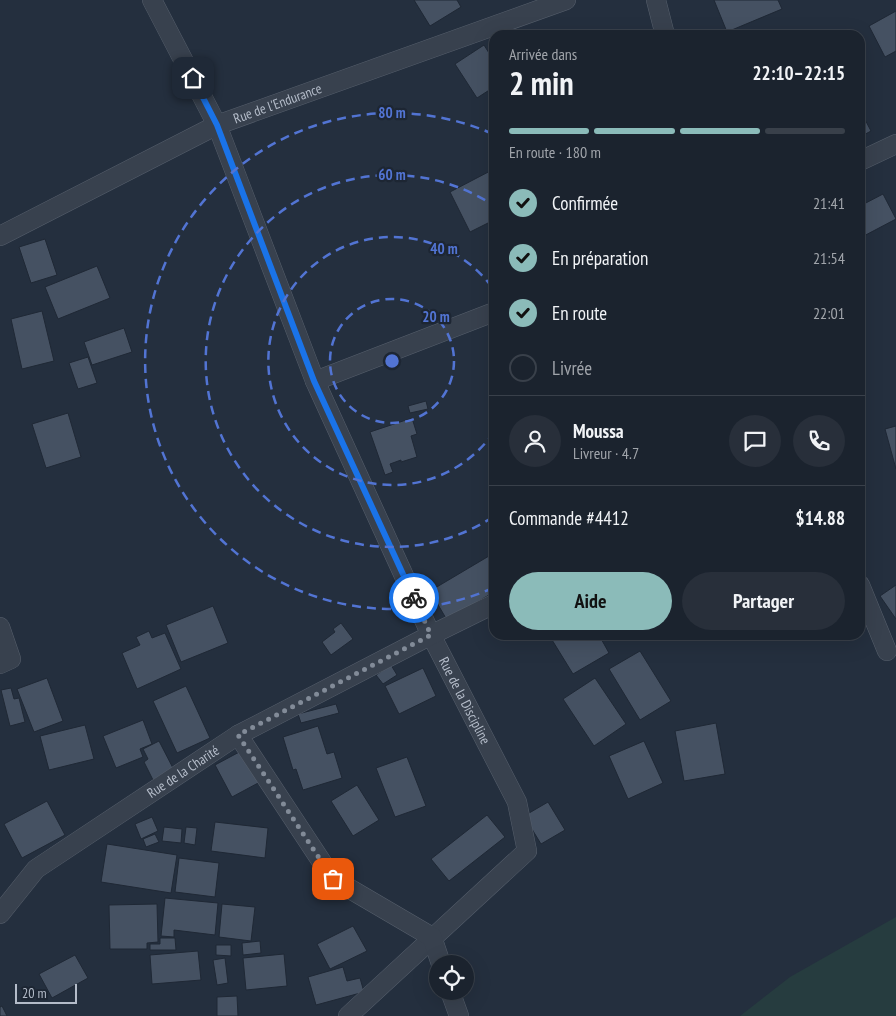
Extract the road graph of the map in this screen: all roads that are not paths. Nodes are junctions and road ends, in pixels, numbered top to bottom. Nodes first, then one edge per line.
1 (152, 0) edge
2 (566, 0) edge
3 (656, 0) edge
4 (663, 30) edge
5 (217, 125) junction
6 (896, 144) edge
7 (865, 159) edge
8 (0, 236) edge
9 (489, 314) edge
10 (314, 381) junction
11 (865, 597) edge
12 (489, 606) edge
13 (0, 627) edge
14 (431, 635) junction
15 (888, 651) dead end
16 (0, 664) edge
17 (238, 735) junction
18 (0, 914) edge
19 (432, 937) junction
20 (438, 955) edge
21 (453, 1000) edge
22 (348, 1016) edge
23 (459, 1016) edge

1 - 5 street, Rue de la Discipline
2 - 5 street, Rue de l'Endurance
3 - 4 street
5 - 8 street, Rue de l'Endurance
5 - 10 street, Rue de la Discipline
6 - 7 street
9 - 10 street
10 - 14 street, Rue de la Discipline
11 - 15 street
12 - 14 street, Rue de la Charité
13 - 16 street
14 - 17 street, Rue de la Charité
14 - 19 street, Rue de la Discipline
17 - 18 street, Rue de la Charité
17 - 19 street
19 - 20 street
19 - 22 street, Rue de la Discipline
21 - 23 street

